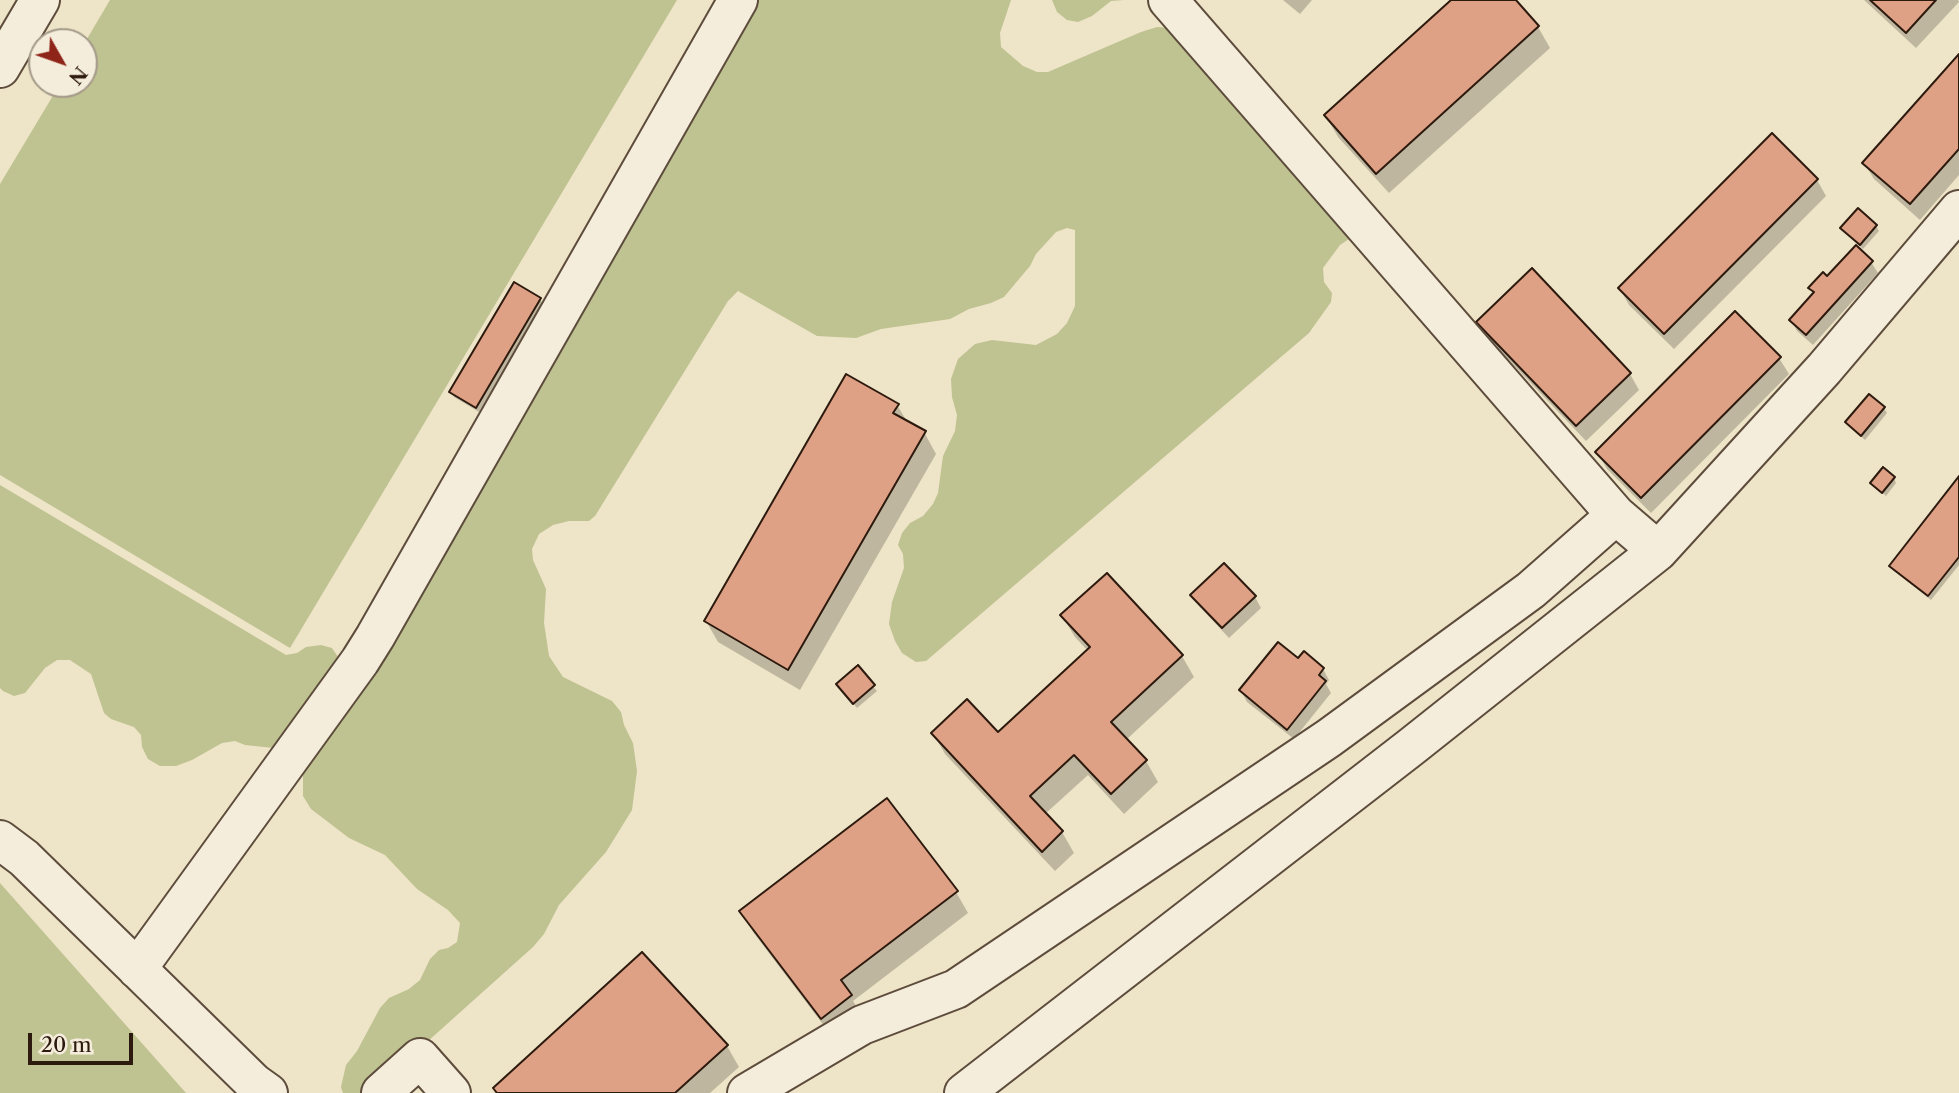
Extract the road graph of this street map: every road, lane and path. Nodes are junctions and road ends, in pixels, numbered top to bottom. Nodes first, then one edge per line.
1 (40, 0) edge
2 (738, 0) edge
3 (1168, 0) edge
4 (0, 68) edge
5 (1959, 210) edge
6 (1616, 515) junction
7 (1658, 551) junction
8 (0, 840) edge
9 (137, 969) junction
10 (268, 1093) edge
11 (381, 1093) edge
12 (451, 1093) edge
13 (747, 1093) edge
14 (964, 1093) edge

1 - 4 street
2 - 9 street
3 - 6 street
5 - 7 street
6 - 7 street
6 - 13 street
7 - 14 street
8 - 9 street
9 - 10 street
11 - 12 street

